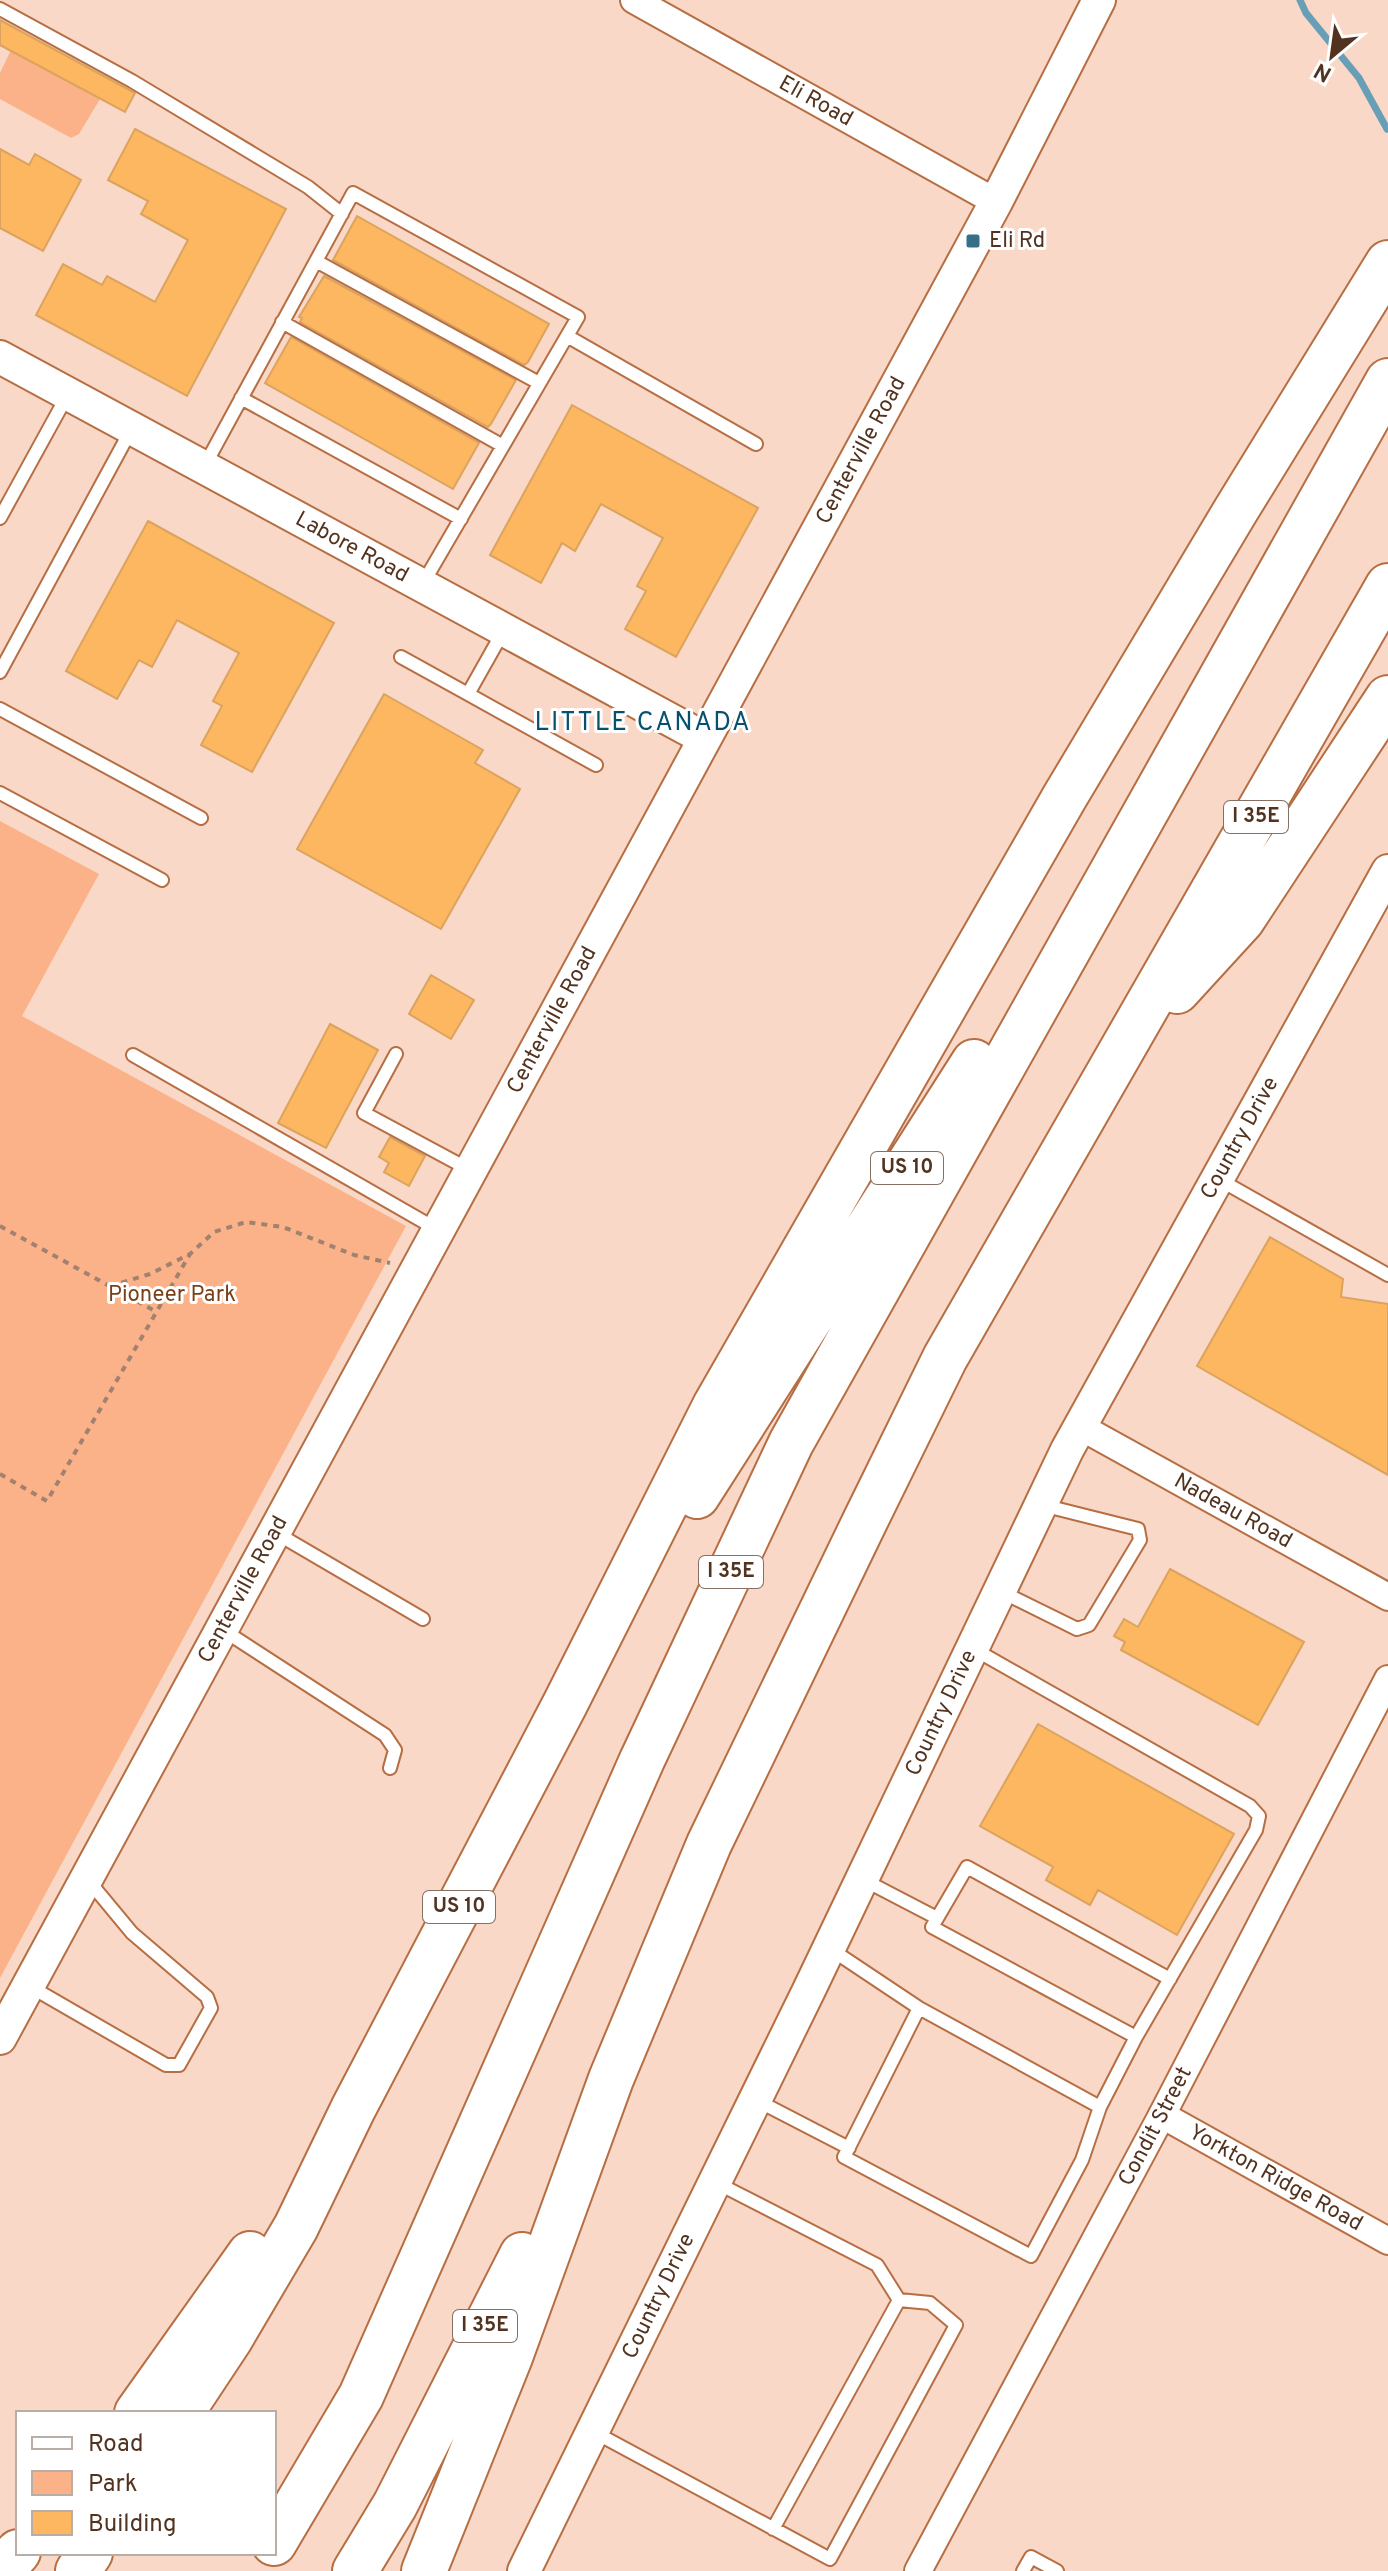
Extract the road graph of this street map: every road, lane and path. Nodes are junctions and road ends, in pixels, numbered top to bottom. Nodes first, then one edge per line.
1 (634, 0) edge
2 (1099, 0) edge
3 (0, 9) edge
4 (996, 202) junction
5 (342, 214) junction
6 (316, 261) junction
7 (1388, 263) edge
8 (282, 322) junction
9 (567, 336) junction
10 (0, 357) edge
11 (1388, 381) edge
12 (539, 383) junction
13 (68, 394) junction
14 (241, 398) junction
15 (132, 428) junction
16 (756, 444) dead end
17 (503, 446) junction
18 (204, 467) junction
19 (0, 518) edge
20 (461, 519) junction
21 (422, 585) junction
22 (1388, 586) edge
23 (504, 630) junction
24 (1248, 631) junction
25 (401, 657) dead end
26 (0, 672) edge
27 (468, 694) junction
28 (1388, 698) edge
29 (0, 709) edge
30 (704, 738) junction
31 (596, 765) dead end
32 (0, 793) edge
33 (201, 818) dead end
34 (1388, 871) edge
35 (162, 880) dead end
36 (1124, 1048) junction
37 (396, 1054) dead end
38 (133, 1055) dead end
39 (470, 1170) junction
40 (1216, 1178) junction
41 (0, 1226) edge
42 (438, 1230) junction
43 (190, 1254) junction
44 (390, 1263) dead end
45 (1388, 1275) edge
46 (110, 1286) junction
47 (155, 1311) junction
48 (1079, 1426) junction
49 (0, 1474) edge
50 (1041, 1505) junction
51 (274, 1531) junction
52 (1000, 1590) junction
53 (1388, 1597) edge
54 (423, 1619) dead end
55 (221, 1628) junction
56 (972, 1648) junction
57 (1388, 1679) edge
58 (565, 1704) junction
59 (390, 1768) dead end
60 (86, 1877) junction
61 (862, 1879) junction
62 (937, 1918) junction
63 (829, 1948) junction
64 (1170, 1979) junction
65 (28, 1985) junction
66 (919, 2008) junction
67 (1136, 2037) junction
68 (0, 2038) edge
69 (611, 2079) junction
70 (755, 2099) junction
71 (1100, 2107) junction
72 (353, 2109) junction
73 (1162, 2115) junction
74 (849, 2148) junction
75 (714, 2181) junction
76 (1388, 2241) edge
77 (899, 2300) junction
78 (138, 2411) edge
79 (182, 2411) edge
80 (591, 2431) junction
81 (773, 2529) junction
82 (276, 2540) edge
83 (16, 2554) edge
84 (1, 2571) edge
85 (355, 2571) edge
86 (424, 2571) edge
87 (524, 2571) edge
88 (918, 2571) edge
89 (1023, 2571) edge
90 (1057, 2571) edge

1 - 4 street, Eli Road
2 - 4 street, Centerville Road
3 - 5 lane
4 - 30 street, Centerville Road
5 - 6 lane
5 - 9 lane
6 - 8 lane
6 - 12 lane
7 - 58 highway
8 - 14 lane
8 - 17 lane
9 - 12 lane
9 - 16 lane
10 - 13 street, Labore Road
11 - 24 highway, I 35E
12 - 17 lane
13 - 15 street, Labore Road
13 - 19 lane
14 - 18 lane
14 - 20 lane
15 - 18 street, Labore Road
15 - 26 lane
17 - 20 lane
18 - 21 street, Labore Road
20 - 21 lane
21 - 23 street, Labore Road
22 - 36 highway, I 35E
23 - 27 lane
23 - 30 street, Labore Road
24 - 58 highway, US 10
24 - 82 highway, I 35E
25 - 27 lane
27 - 31 lane
28 - 36 highway
29 - 33 lane
30 - 39 street, Centerville Road
32 - 35 lane
34 - 40 street, Country Drive
36 - 69 highway, I 35E
37 - 39 lane
38 - 42 lane
39 - 42 street, Centerville Road
40 - 45 lane
40 - 48 street, Country Drive
41 - 46 path
42 - 51 street, Centerville Road
43 - 44 path
43 - 46 path
43 - 47 path
46 - 47 path
47 - 49 path
48 - 50 street, Country Drive
48 - 53 street, Nadeau Road
50 - 52 street, Country Drive
50 - 52 lane
51 - 54 lane
51 - 55 street, Centerville Road
52 - 56 street, Country Drive
55 - 59 lane
55 - 60 street, Centerville Road
56 - 61 street, Country Drive
56 - 64 lane
57 - 73 street, Condit Street
58 - 72 highway, US 10
60 - 65 street, Centerville Road
60 - 65 lane
61 - 62 lane
61 - 63 street, Country Drive
62 - 64 lane
62 - 67 lane
63 - 66 lane
63 - 70 street, Country Drive
64 - 67 lane
65 - 68 street, Centerville Road
66 - 71 lane
66 - 74 lane
67 - 71 lane
69 - 85 highway, I 35E
69 - 86 highway
70 - 74 lane
70 - 75 street, Country Drive
71 - 74 lane
72 - 78 highway
72 - 79 highway, US 10
73 - 76 street, Yorkton Ridge Road
73 - 88 street, Condit Street
75 - 77 lane
75 - 80 street, Country Drive
77 - 81 lane
77 - 81 lane
80 - 81 lane
80 - 87 street, Country Drive
83 - 84 highway
89 - 90 lane

